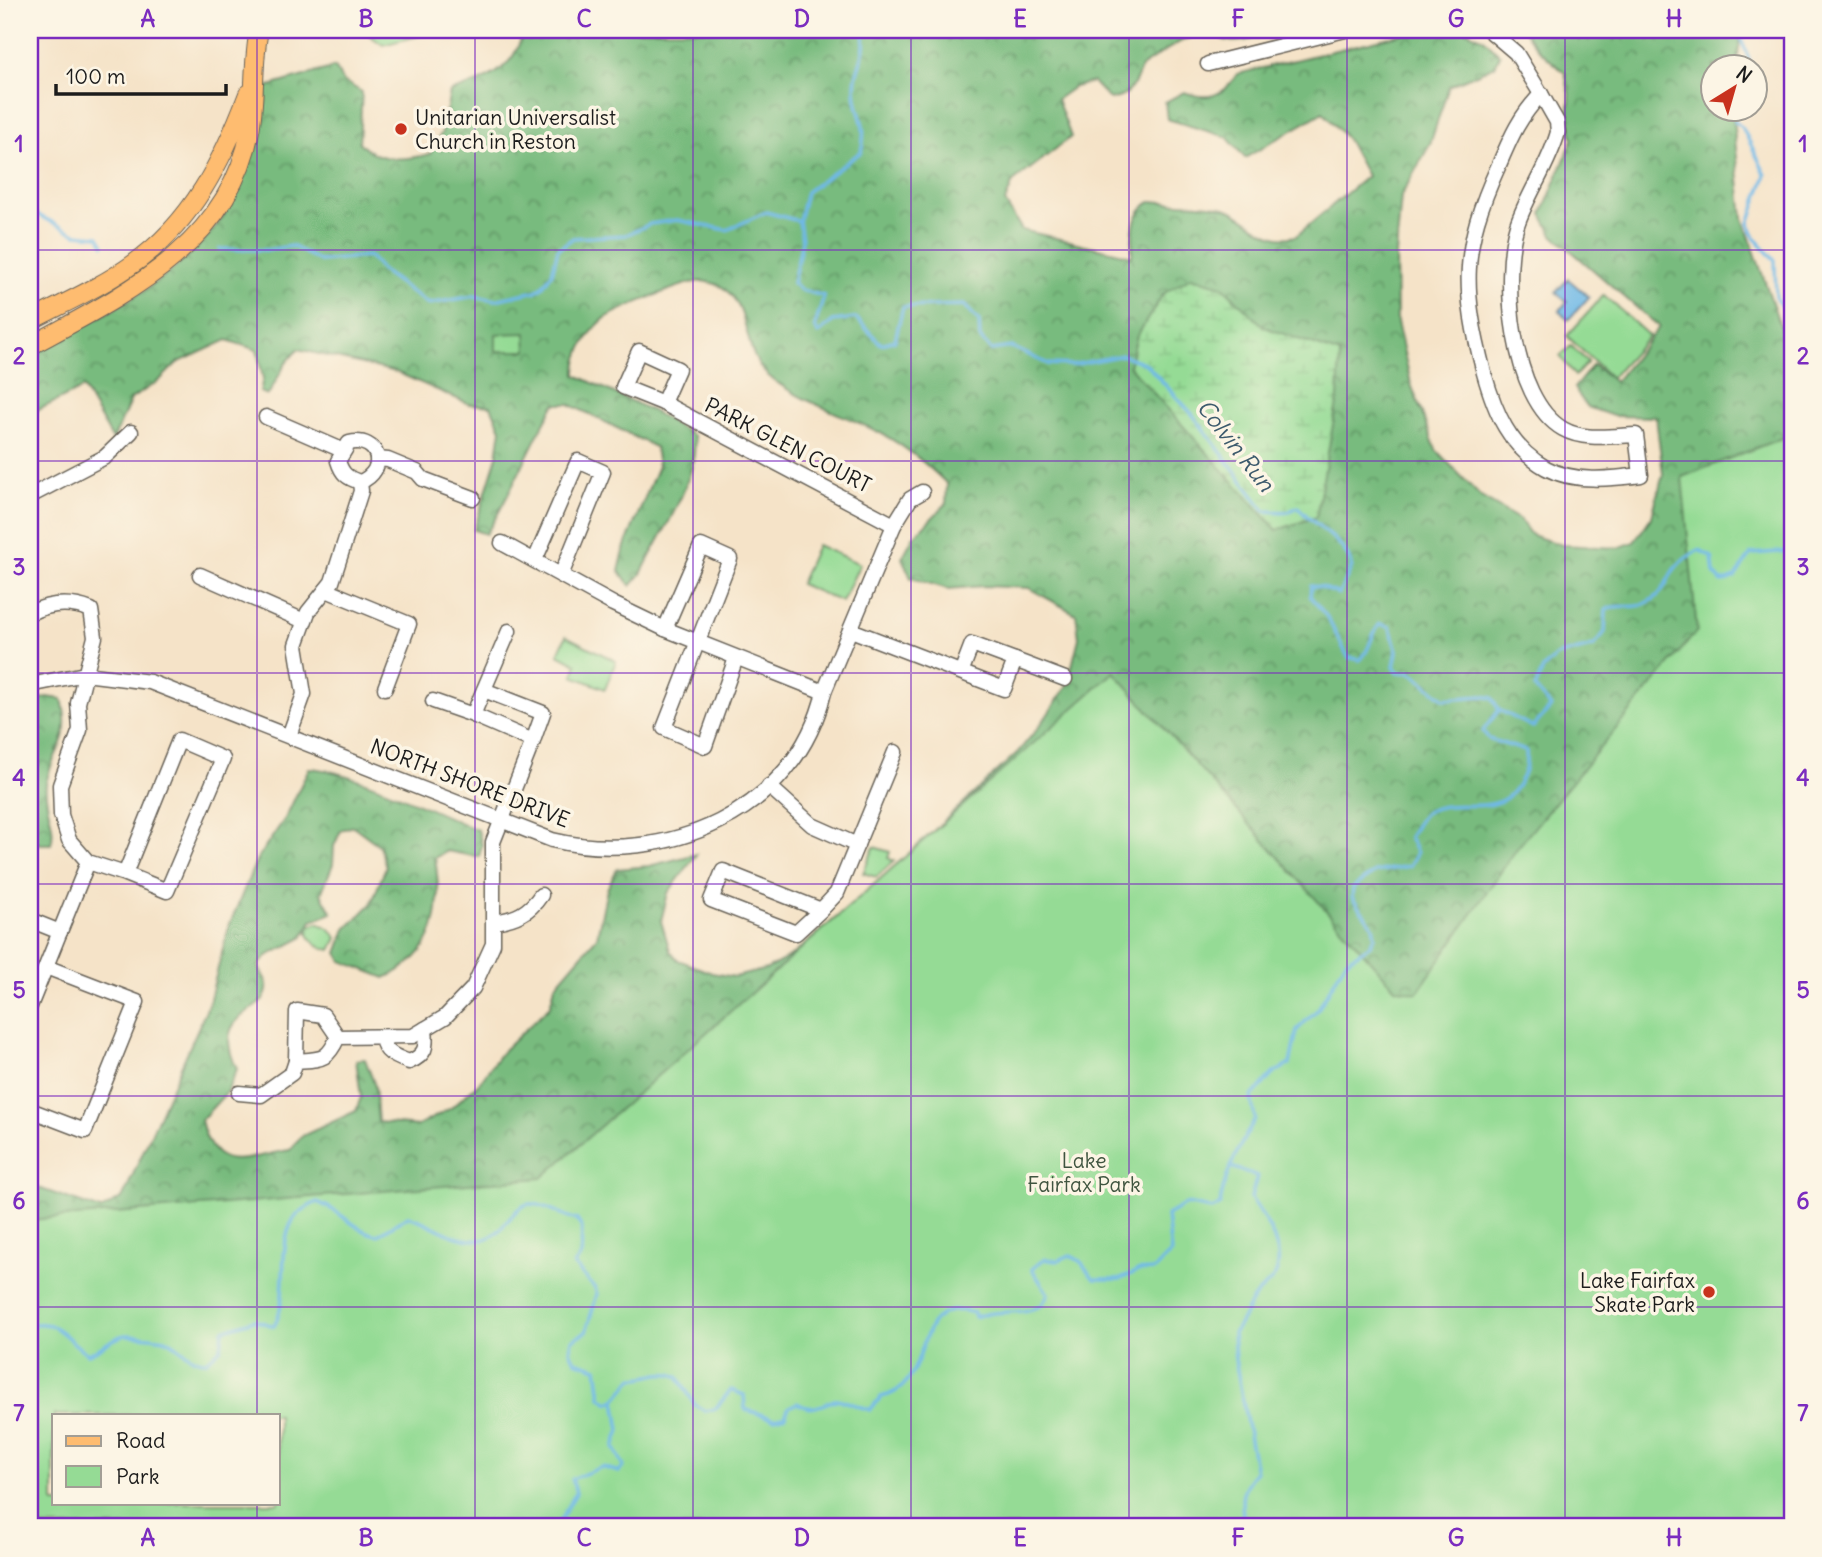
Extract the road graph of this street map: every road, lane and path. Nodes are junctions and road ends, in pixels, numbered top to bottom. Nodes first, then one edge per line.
1 (260, 30) edge
2 (1345, 30) edge
3 (1489, 30) edge
4 (1290, 36) edge
5 (1208, 64) dead end
6 (254, 78) junction
7 (1541, 94) junction
8 (30, 321) edge
9 (30, 346) edge
10 (663, 403) dead end
11 (266, 417) dead end
12 (131, 432) dead end
13 (342, 450) junction
14 (377, 459) junction
15 (360, 482) junction
16 (31, 492) edge
17 (922, 492) dead end
18 (473, 498) dead end
19 (894, 525) junction
20 (502, 543) dead end
21 (535, 560) junction
22 (562, 573) junction
23 (200, 575) dead end
24 (326, 590) junction
25 (30, 613) edge
26 (304, 621) junction
27 (665, 629) junction
28 (851, 630) junction
29 (509, 631) dead end
30 (696, 641) junction
31 (736, 658) junction
32 (1015, 660) junction
33 (962, 670) junction
34 (85, 674) junction
35 (1065, 679) dead end
36 (30, 685) edge
37 (385, 688) dead end
38 (484, 690) junction
39 (824, 692) junction
40 (433, 701) dead end
41 (473, 715) junction
42 (289, 736) junction
43 (533, 741) junction
44 (895, 752) dead end
45 (769, 786) junction
46 (503, 821) junction
47 (857, 845) junction
48 (89, 862) junction
49 (125, 874) junction
50 (541, 895) dead end
51 (821, 910) junction
52 (30, 920) edge
53 (494, 922) junction
54 (60, 932) junction
55 (46, 967) junction
56 (30, 1003) edge
57 (425, 1029) junction
58 (338, 1037) junction
59 (382, 1038) junction
60 (296, 1061) junction
61 (239, 1093) dead end
62 (30, 1111) edge

1 - 6 main road
2 - 4 street
3 - 7 street
4 - 5 street
6 - 8 main road
6 - 9 main road
7 - 7 street
10 - 19 street, PARK GLEN COURT
11 - 13 street
12 - 16 street
13 - 14 street
13 - 15 street
14 - 15 street
14 - 18 street
15 - 24 street
17 - 19 street, NORTH SHORE DRIVE
19 - 28 street, NORTH SHORE DRIVE
20 - 21 street
21 - 22 street
21 - 22 street
22 - 27 street
23 - 26 street
24 - 26 street
24 - 37 street
25 - 34 street
26 - 42 street
27 - 30 street
27 - 30 street
28 - 33 street
28 - 39 street, NORTH SHORE DRIVE
29 - 38 street
30 - 31 street
30 - 31 street
31 - 39 street
32 - 33 street
32 - 33 street
32 - 35 street
34 - 36 street, NORTH SHORE DRIVE
34 - 42 street, NORTH SHORE DRIVE
34 - 48 street
38 - 41 street
38 - 43 street
39 - 45 street, NORTH SHORE DRIVE
40 - 41 street
41 - 43 street
42 - 46 street, NORTH SHORE DRIVE
43 - 46 street
44 - 47 street
45 - 46 street, NORTH SHORE DRIVE
45 - 47 street
46 - 53 street
47 - 51 street
48 - 49 street
48 - 54 street
49 - 49 street
50 - 53 street
51 - 51 street
52 - 54 street
53 - 57 street
54 - 55 street
55 - 56 street
55 - 62 street
57 - 59 street
57 - 59 street
58 - 59 street
58 - 60 street
58 - 60 street
60 - 61 street

